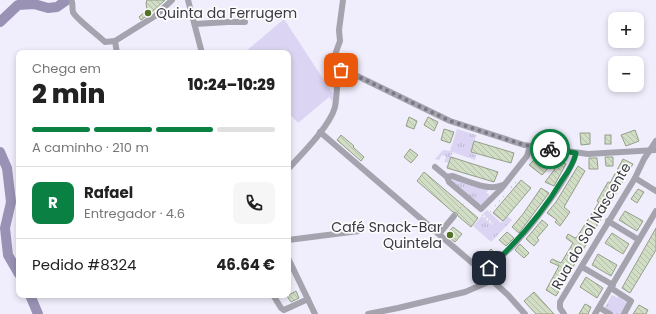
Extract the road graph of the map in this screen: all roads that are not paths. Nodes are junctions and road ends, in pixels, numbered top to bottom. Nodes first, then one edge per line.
1 (172, 0) edge
2 (188, 0) edge
3 (343, 0) edge
4 (72, 2) dead end
5 (245, 22) dead end
6 (195, 24) junction
7 (116, 41) junction
8 (116, 50) edge
9 (201, 50) edge
10 (339, 69) junction
11 (320, 132) junction
12 (656, 142) edge
13 (530, 146) junction
14 (653, 150) edge
15 (576, 153) junction
16 (291, 166) edge
17 (435, 167) dead end
18 (447, 177) junction
19 (635, 178) junction
20 (503, 185) junction
21 (489, 188) junction
22 (656, 191) edge
23 (490, 200) junction
24 (656, 211) edge
25 (454, 216) road end
26 (608, 221) junction
27 (358, 231) dead end
28 (439, 234) junction
29 (291, 240) edge
30 (639, 240) junction
31 (291, 264) edge
32 (582, 267) junction
33 (484, 272) junction
34 (492, 280) junction
35 (612, 286) junction
36 (276, 298) edge
37 (308, 298) junction
38 (600, 308) junction
39 (315, 314) edge
40 (368, 314) edge
41 (525, 314) edge
42 (564, 314) edge
43 (595, 314) edge
44 (610, 314) edge
45 (624, 314) edge

1 - 7 street
2 - 6 street
3 - 10 street
4 - 7 street
5 - 6 street
6 - 9 street
7 - 8 street
10 - 11 street
10 - 13 street
11 - 16 street
11 - 28 street
12 - 14 street, Rua do Sol Nascente
13 - 15 street
13 - 20 street
14 - 15 street
14 - 19 street, Rua do Sol Nascente
15 - 33 street
17 - 18 street
18 - 21 street
18 - 23 street
19 - 22 street
19 - 26 street, Rua do Sol Nascente
20 - 21 street
20 - 23 street
21 - 23 street
24 - 30 street
25 - 28 street
26 - 30 street
26 - 32 street, Rua do Sol Nascente
27 - 29 street
28 - 33 street
30 - 35 street
31 - 37 street
32 - 35 street
32 - 42 street, Rua do Sol Nascente
33 - 34 street
34 - 40 street
34 - 41 street
35 - 38 street
35 - 45 street
36 - 37 street
37 - 39 street
38 - 43 street
38 - 44 street

